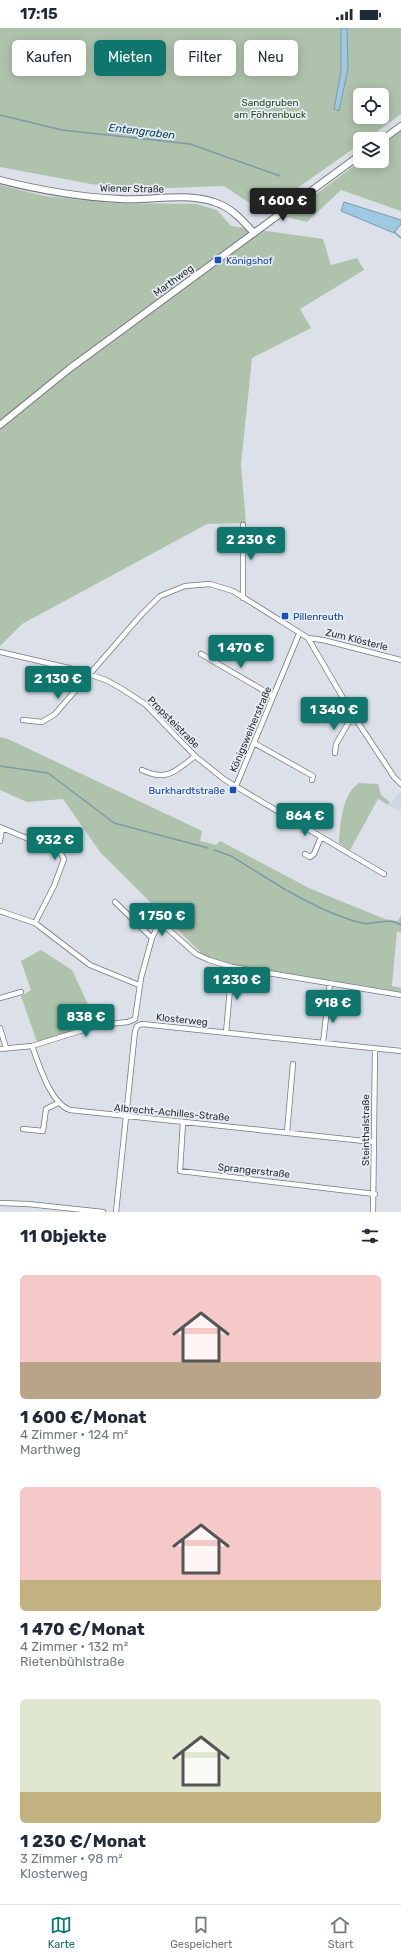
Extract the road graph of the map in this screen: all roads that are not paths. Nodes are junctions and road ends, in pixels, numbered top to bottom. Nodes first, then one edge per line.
1 (401, 126) edge
2 (389, 135) edge
3 (353, 160) edge
4 (0, 180) edge
5 (254, 233) junction
6 (0, 424) edge
7 (243, 525) dead end
8 (243, 598) junction
9 (300, 634) junction
10 (308, 638) junction
11 (0, 652) edge
12 (202, 654) dead end
13 (401, 660) edge
14 (89, 675) junction
15 (273, 696) junction
16 (353, 715) junction
17 (23, 720) dead end
18 (254, 743) junction
19 (335, 753) dead end
20 (196, 756) junction
21 (142, 770) dead end
22 (312, 780) dead end
23 (401, 784) edge
24 (236, 786) junction
25 (1, 827) edge
26 (321, 837) junction
27 (0, 841) edge
28 (305, 854) dead end
29 (384, 874) dead end
30 (115, 902) dead end
31 (0, 911) edge
32 (35, 923) junction
33 (152, 938) junction
34 (232, 967) junction
35 (330, 983) junction
36 (139, 985) junction
37 (21, 992) dead end
38 (401, 995) edge
39 (0, 998) edge
40 (0, 1028) edge
41 (226, 1033) junction
42 (323, 1043) junction
43 (32, 1046) junction
44 (6, 1048) junction
45 (0, 1049) edge
46 (374, 1049) junction
47 (401, 1051) edge
48 (293, 1064) dead end
49 (58, 1102) junction
50 (126, 1117) junction
51 (182, 1122) junction
52 (23, 1129) dead end
53 (287, 1132) junction
54 (374, 1142) junction
55 (375, 1194) junction
56 (0, 1203) edge
57 (103, 1212) edge
58 (116, 1212) edge
59 (373, 1212) edge

1 - 2 main road
3 - 5 main road, Marthweg
4 - 5 main road, Wiener Straße
5 - 6 main road, Marthweg
7 - 8 street
8 - 9 street, Zum Klösterle
8 - 14 street, Zum Klösterle
9 - 10 street, Zum Klösterle
9 - 15 street, Königsweiherstraße
10 - 13 street, Zum Klösterle
10 - 16 street
11 - 14 street, Propsteistraße
12 - 15 street
14 - 17 street, Zum Klösterle
14 - 20 street, Propsteistraße
15 - 18 street, Königsweiherstraße
16 - 19 street
16 - 23 street
18 - 22 street
18 - 24 street, Königsweiherstraße
20 - 21 street
20 - 24 street, Propsteistraße
24 - 26 street, Propsteistraße
25 - 27 street
25 - 32 street
26 - 28 street
26 - 29 street, Propsteistraße
30 - 33 street
31 - 32 street
32 - 36 street
33 - 34 street
33 - 36 street
34 - 35 street
34 - 41 street
35 - 38 street
35 - 42 street
36 - 43 street
37 - 39 street
40 - 44 street
41 - 42 street, Klosterweg
41 - 50 street, Klosterweg
42 - 46 street, Klosterweg
43 - 44 street
43 - 49 street
44 - 45 street
46 - 47 street, Klosterweg
46 - 54 street, Steinthalstraße
48 - 53 street
49 - 50 street, Albrecht-Achilles-Straße
49 - 52 street
50 - 51 street, Albrecht-Achilles-Straße
50 - 58 street
51 - 53 street, Albrecht-Achilles-Straße
51 - 55 street, Sprangerstraße
53 - 54 street, Albrecht-Achilles-Straße
54 - 55 street, Steinthalstraße
55 - 59 street, Steinthalstraße
56 - 57 street

